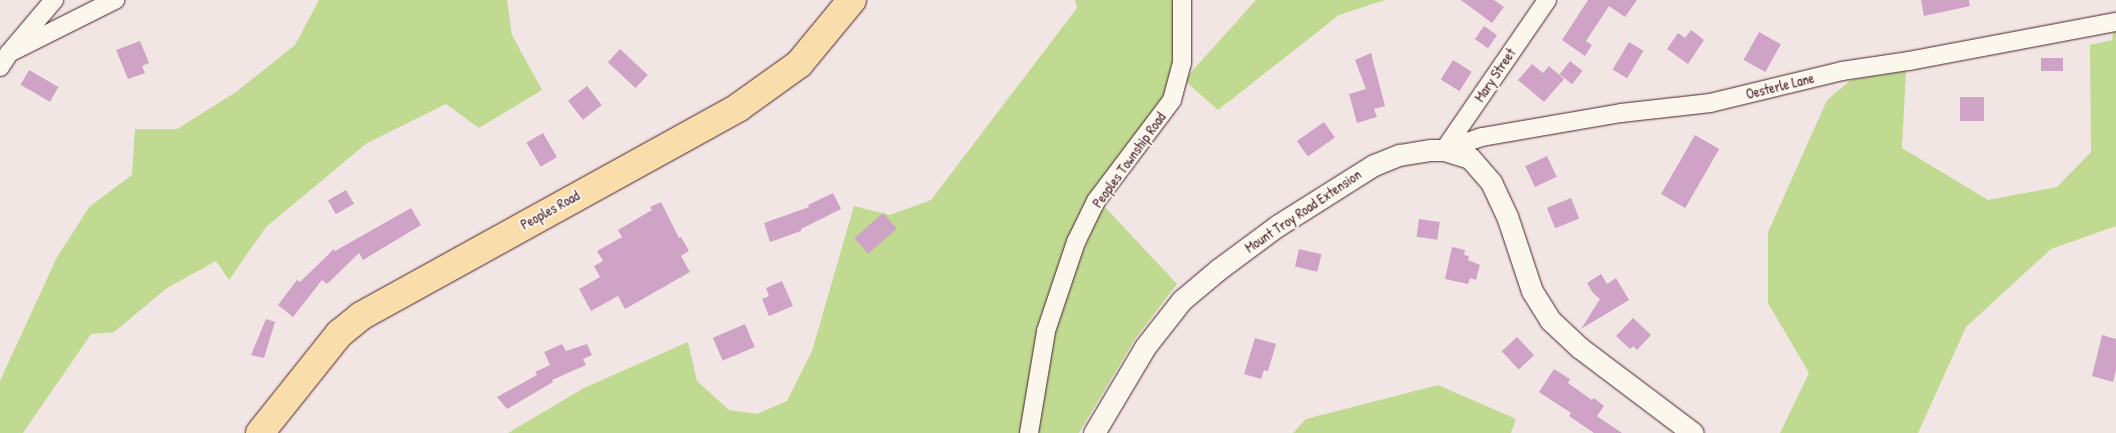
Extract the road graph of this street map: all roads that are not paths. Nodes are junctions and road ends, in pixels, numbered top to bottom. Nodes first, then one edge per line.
1 (54, 0) edge
2 (115, 0) edge
3 (852, 0) edge
4 (1182, 0) edge
5 (1546, 0) edge
6 (2116, 22) edge
7 (3, 57) edge
8 (1444, 150) junction
9 (260, 433) edge
10 (1029, 433) edge
11 (1094, 433) edge
12 (1693, 433) edge

1 - 7 street
2 - 7 street
3 - 9 main road, Peoples Road
4 - 10 street, Peoples Township Road
5 - 8 street, Mary Street
6 - 8 street, Oesterle Lane
8 - 11 street, Mount Troy Road Extension
8 - 12 street, Mount Troy Road Extension

